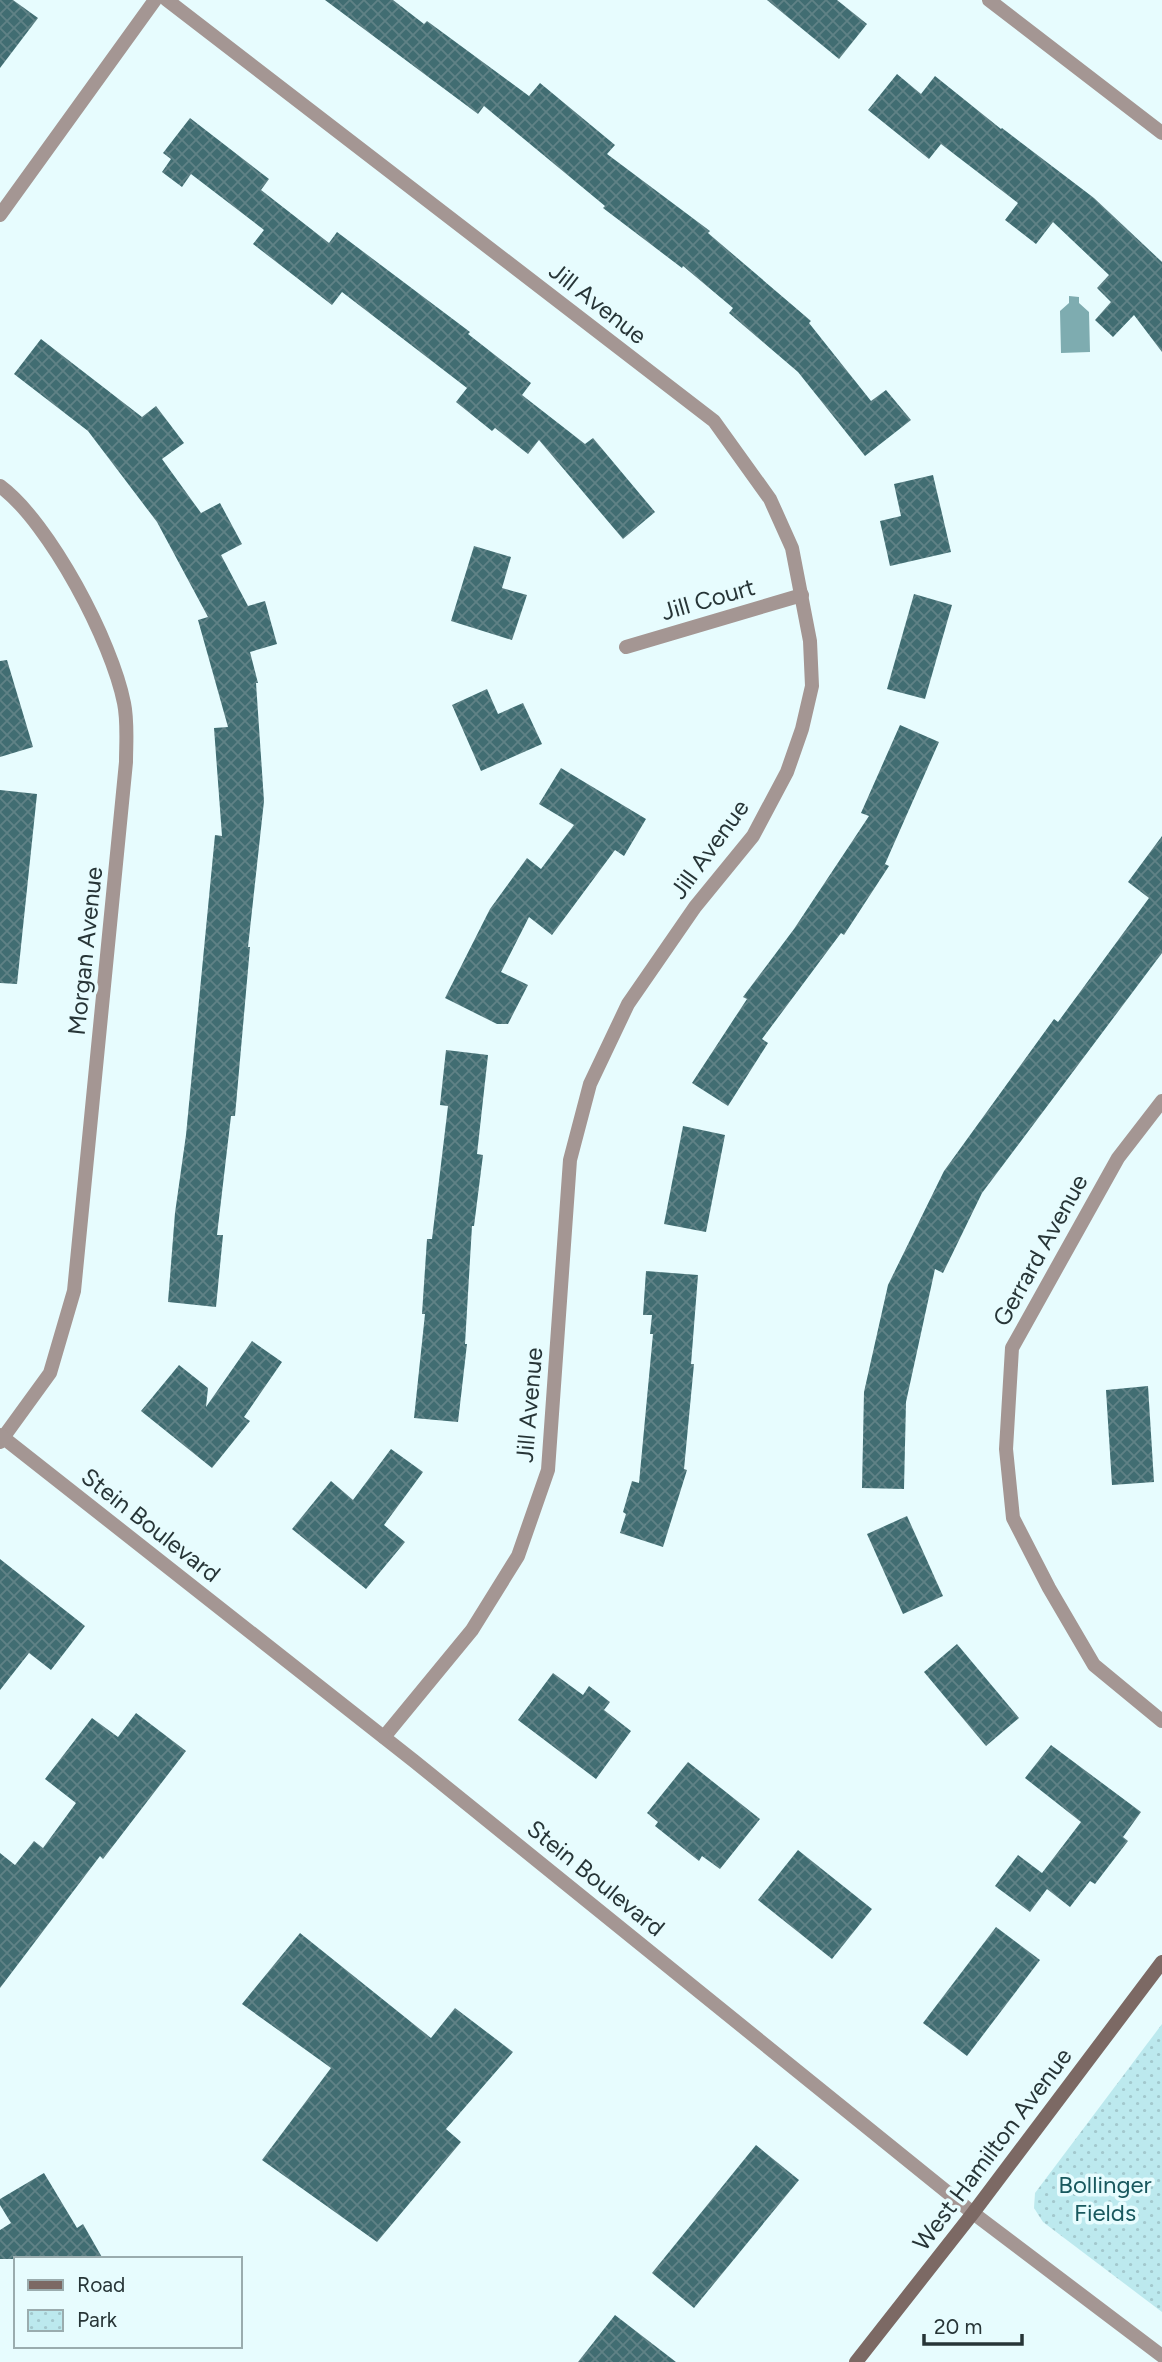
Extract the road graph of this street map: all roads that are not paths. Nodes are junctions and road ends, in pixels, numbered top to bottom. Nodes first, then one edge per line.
1 (155, 0) edge
2 (167, 0) edge
3 (989, 0) edge
4 (1162, 133) edge
5 (0, 215) edge
6 (0, 486) edge
7 (802, 594) junction
8 (626, 647) dead end
9 (1162, 1101) edge
10 (1, 1438) edge
11 (1162, 1721) edge
12 (384, 1737) junction
13 (1162, 1962) edge
14 (973, 2213) junction
15 (1162, 2356) edge
16 (856, 2362) edge

1 - 5 street
2 - 7 street, Jill Avenue
3 - 4 street
6 - 10 street, Morgan Avenue
7 - 8 street, Jill Court
7 - 12 street, Jill Avenue
9 - 11 street, Gerrard Avenue
10 - 12 street, Stein Boulevard
12 - 14 street, Stein Boulevard
13 - 14 street, West Hamilton Avenue
14 - 15 street, Stein Boulevard
14 - 16 street, West Hamilton Avenue

